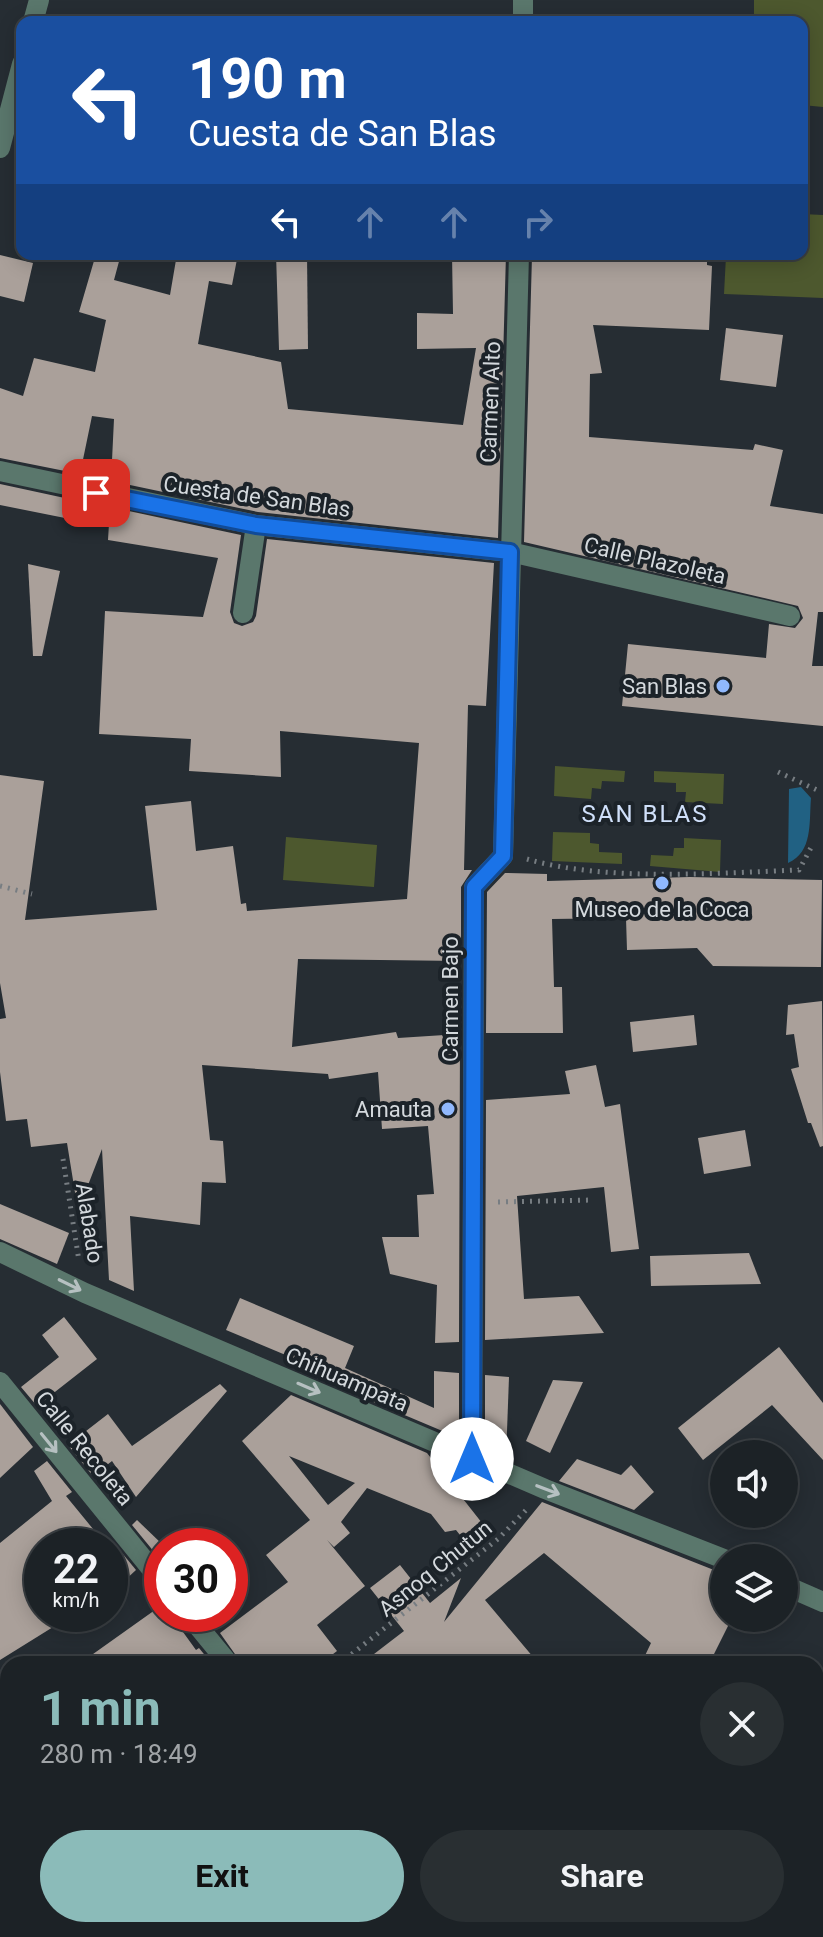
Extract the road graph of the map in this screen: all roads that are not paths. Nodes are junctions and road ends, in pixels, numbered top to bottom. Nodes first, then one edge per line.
1 (16, 87) edge
2 (0, 148) edge
3 (519, 260) edge
4 (0, 471) edge
5 (256, 525) junction
6 (510, 552) junction
7 (243, 613) dead end
8 (790, 616) dead end
9 (0, 1252) edge
10 (0, 1382) edge
11 (472, 1459) junction
12 (710, 1554) edge
13 (144, 1560) edge
14 (798, 1591) edge
15 (823, 1602) edge
16 (203, 1632) edge
17 (222, 1656) edge

1 - 2 street
3 - 6 street, Carmen Alto
4 - 5 street, Cuesta de San Blas
5 - 6 street, Cuesta de San Blas
5 - 7 street
6 - 8 street, Calle Plazoleta
6 - 11 street, Carmen Bajo
9 -> 11 street, Chihuampata
10 -> 13 street, Calle Recoleta
11 -> 12 street, Chihuampata
14 - 15 street
16 - 17 street

